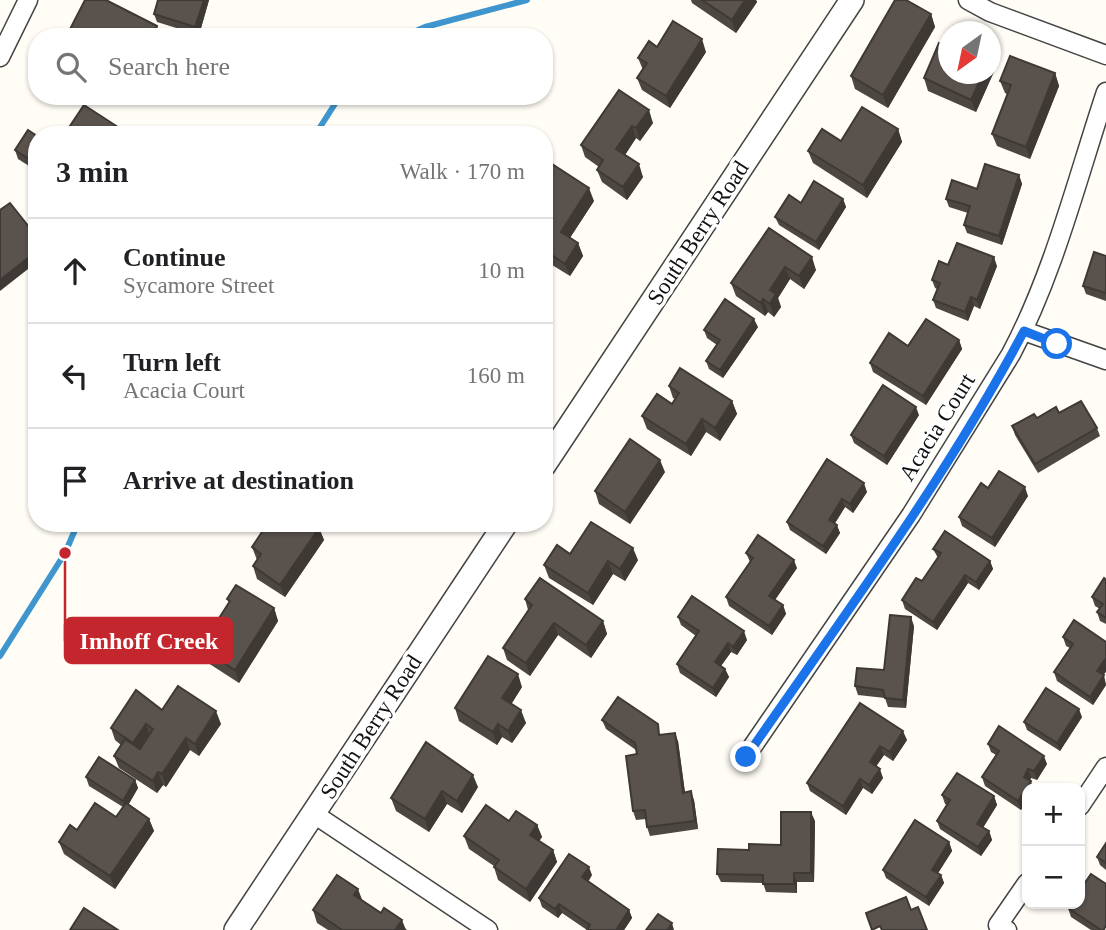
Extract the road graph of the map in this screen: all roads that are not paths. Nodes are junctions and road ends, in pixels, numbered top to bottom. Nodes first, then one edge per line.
1 (28, 0) edge
2 (852, 0) edge
3 (968, 0) edge
4 (1106, 55) edge
5 (0, 58) edge
6 (1106, 92) edge
7 (1024, 331) junction
8 (1106, 360) edge
9 (553, 451) edge
10 (500, 532) edge
11 (746, 757) dead end
12 (1106, 767) edge
13 (1085, 798) edge
14 (314, 814) junction
15 (1022, 892) edge
16 (1003, 927) edge
17 (236, 930) edge
18 (488, 930) edge

1 - 5 street
2 - 9 street, South Berry Road
3 - 4 street
6 - 7 street, Acacia Court
7 - 8 street
7 - 11 street, Acacia Court
10 - 14 street, South Berry Road
12 - 13 street
14 - 17 street, South Berry Road
14 - 18 street
15 - 16 street

